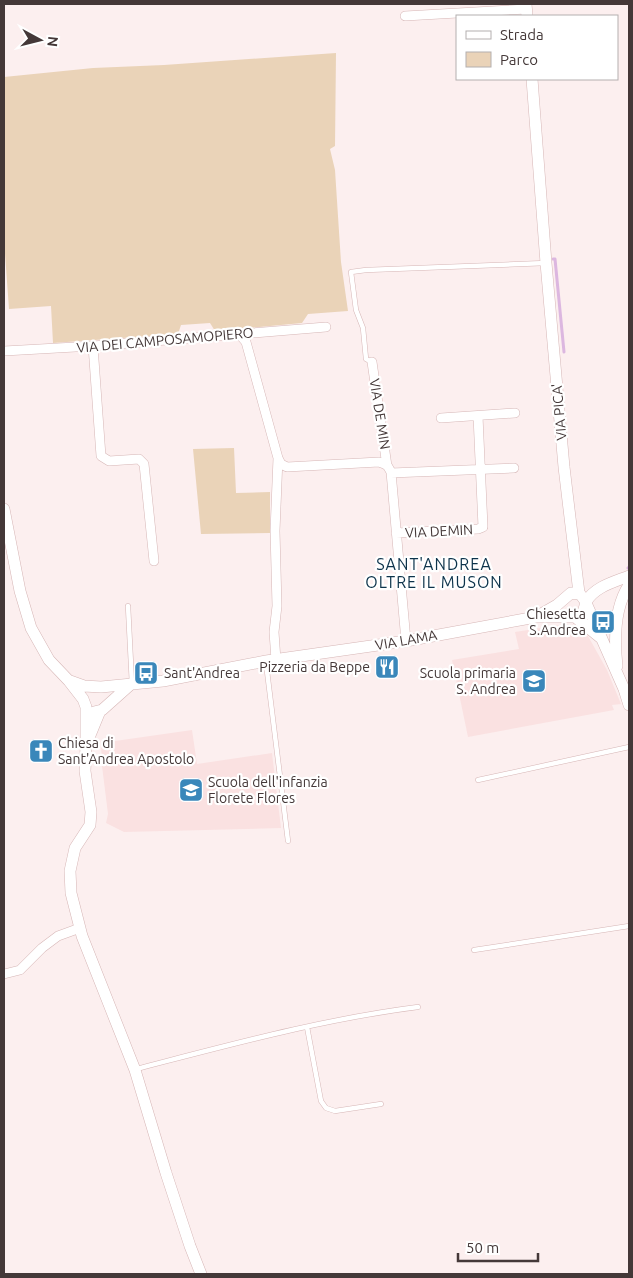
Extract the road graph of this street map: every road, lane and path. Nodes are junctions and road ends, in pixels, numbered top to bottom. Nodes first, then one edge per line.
1 (527, 10) edge
2 (405, 16) dead end
3 (532, 80) edge
4 (546, 263) junction
5 (326, 327) dead end
6 (240, 335) junction
7 (93, 346) junction
8 (4, 351) edge
9 (372, 362) joint
10 (515, 413) dead end
11 (478, 416) junction
12 (441, 418) dead end
13 (278, 458) junction
14 (386, 467) junction
15 (514, 468) dead end
16 (480, 469) junction
17 (4, 509) edge
18 (396, 533) junction
19 (154, 561) dead end
20 (629, 576) edge
21 (629, 585) edge
22 (577, 598) junction
23 (128, 606) dead end
24 (572, 616) junction
25 (536, 617) junction
26 (600, 638) junction
27 (406, 641) junction
28 (271, 661) junction
29 (620, 680) junction
30 (70, 681) junction
31 (131, 685) junction
32 (97, 687) junction
33 (84, 703) junction
34 (629, 705) edge
35 (104, 707) junction
36 (87, 741) junction
37 (629, 748) edge
38 (478, 780) dead end
39 (288, 842) dead end
40 (629, 926) edge
41 (80, 928) junction
42 (474, 950) dead end
43 (4, 974) edge
44 (418, 1007) dead end
45 (306, 1027) junction
46 (135, 1070) junction
47 (382, 1104) dead end
48 (201, 1274) edge

1 - 2 street
3 - 4 street, VIA PICA'
4 - 9 lane
4 - 22 street, VIA PICA'
5 - 6 street, VIA DEI CAMPOSAMOPIERO
6 - 7 street, VIA DEI CAMPOSAMOPIERO
6 - 13 street
7 - 8 street, VIA DEI CAMPOSAMOPIERO
7 - 19 street
9 - 14 street, VIA DE MIN
10 - 11 street
11 - 12 street
11 - 16 street
13 - 14 street
13 - 28 street
14 - 16 street
14 - 18 street, VIA DEMIN
15 - 16 street
16 - 18 street, VIA DEMIN
17 - 30 street
18 - 27 street, VIA DEMIN
20 - 22 street
21 - 29 street
22 - 24 street
22 - 24 street
22 - 25 street, VIA LAMA
22 - 26 street
23 - 31 lane
24 - 25 street, VIA LAMA
24 - 26 street
25 - 27 street, VIA LAMA
26 - 29 street
27 - 28 street, VIA LAMA
28 - 31 street, VIA LAMA
28 - 39 lane
29 - 34 street
30 - 32 street, VIA LAMA
30 - 33 street
31 - 32 street, VIA LAMA
31 - 35 street
32 - 33 street
32 - 35 street
33 - 35 street
33 - 36 street
35 - 36 street
36 - 41 street
37 - 38 lane
40 - 42 lane
41 - 43 street
41 - 46 street
44 - 45 lane
45 - 46 lane
45 - 47 lane
46 - 48 street

